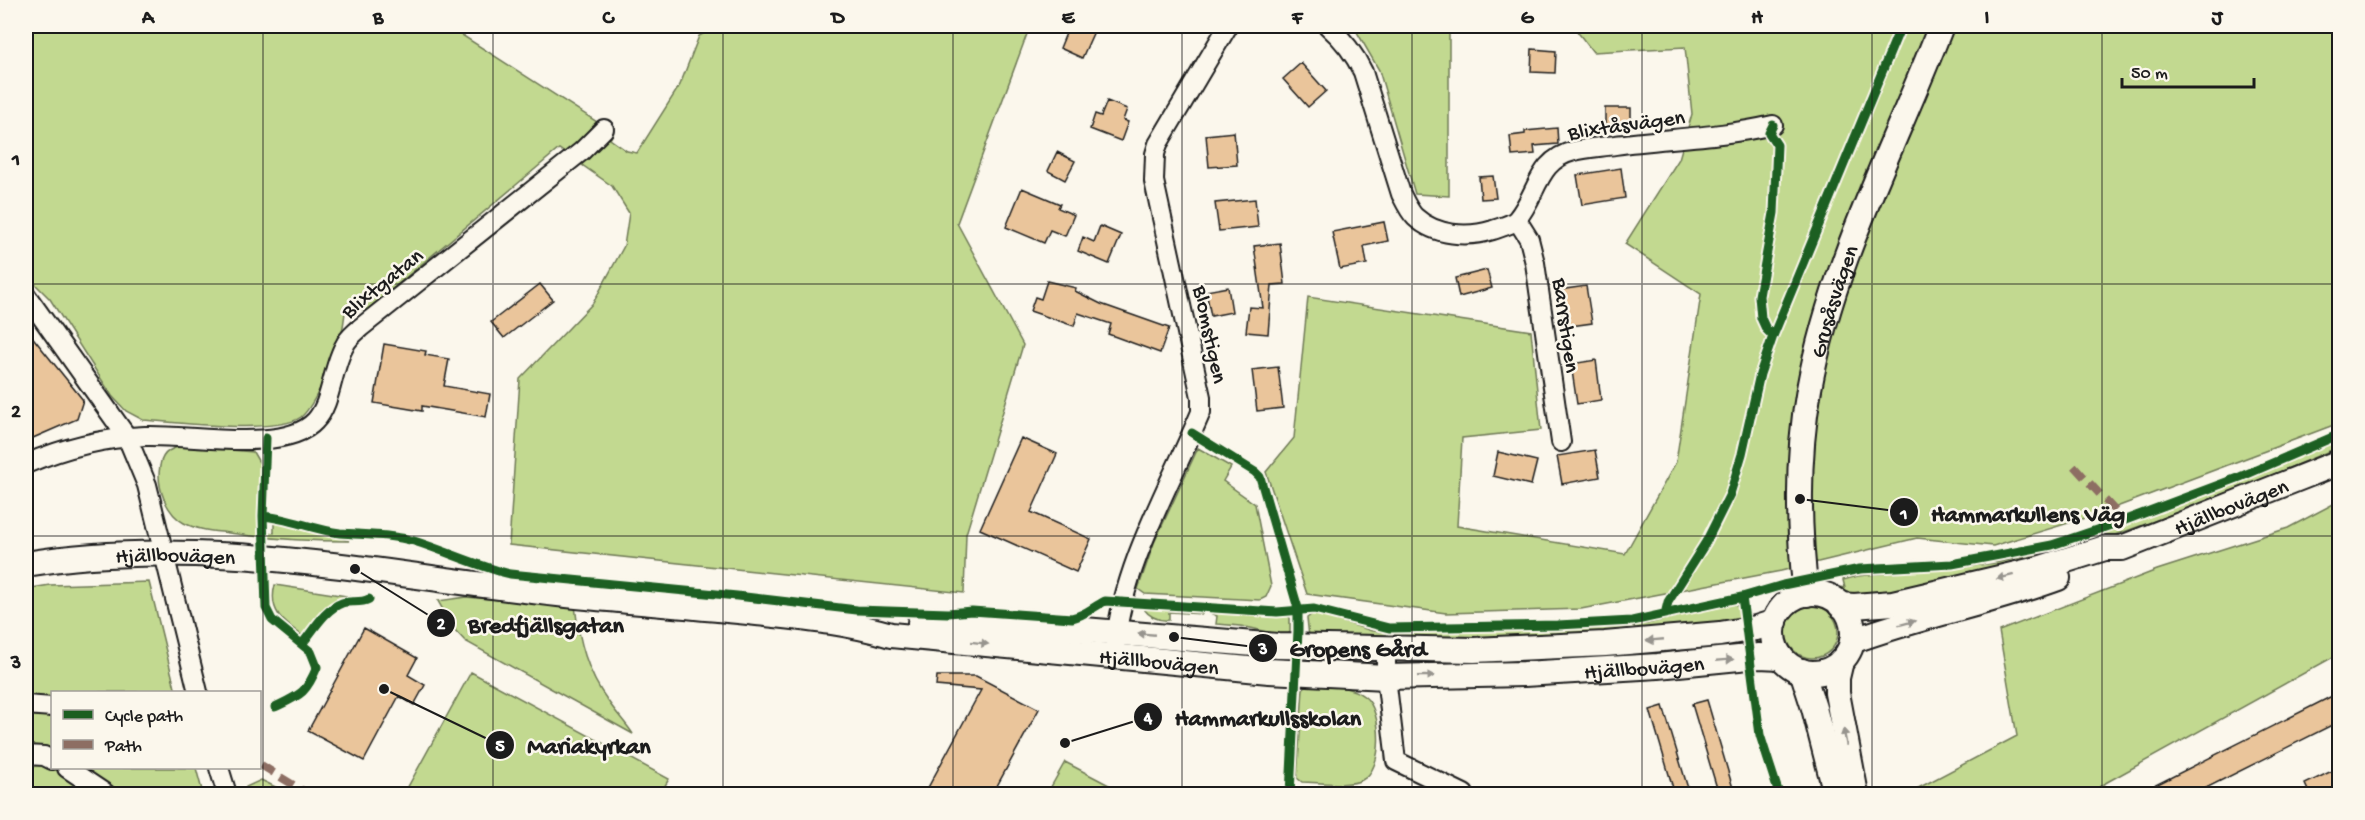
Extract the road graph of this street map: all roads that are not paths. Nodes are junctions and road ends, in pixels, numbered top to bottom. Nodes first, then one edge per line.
1 (1228, 26) edge
2 (1328, 26) edge
3 (1941, 26) edge
4 (1773, 125) dead end
5 (604, 129) dead end
6 (1517, 220) junction
7 (26, 295) edge
8 (127, 437) junction
9 (1561, 442) dead end
10 (2340, 462) edge
11 (26, 464) edge
12 (2122, 548) junction
13 (165, 554) junction
14 (26, 564) edge
15 (1806, 594) junction
16 (1840, 605) junction
17 (1774, 622) junction
18 (861, 626) junction
19 (1117, 631) junction
20 (1386, 650) junction
21 (1846, 651) junction
22 (1781, 657) junction
23 (1114, 658) junction
24 (1802, 671) junction
25 (1386, 677) junction
26 (198, 691) edge
27 (26, 705) edge
28 (51, 707) edge
29 (26, 755) edge
30 (51, 760) edge
31 (68, 769) edge
32 (219, 769) edge
33 (106, 795) edge
34 (227, 795) edge
35 (1464, 795) edge
36 (1836, 795) edge
37 (1856, 795) edge

1 - 19 street, Blomstigen
2 - 6 street
3 - 15 street, Grusåsvägen
4 - 6 street, Blixtåsvägen
5 - 8 street, Blixtgatan
6 - 9 street, Barrstigen
7 - 8 street
8 - 11 street, Blixtgatan
8 - 13 street
10 - 12 street, Hjällbovägen
12 -> 16 street, Hjällbovägen
21 -> 12 street, Hjällbovägen
13 - 14 street, Hjällbovägen
13 - 18 street, Hjällbovägen
13 - 26 street
15 - 16 street
15 - 17 street
16 - 21 street
17 -> 20 street, Hjällbovägen
17 - 22 street
18 - 19 street, Hjällbovägen
18 -> 23 street, Hjällbovägen
20 -> 19 street, Hjällbovägen
19 - 23 street, Blomstigen
20 - 25 street
21 - 24 street
37 -> 21 street
22 - 24 street
25 -> 22 street, Hjällbovägen
23 - 25 street, Hjällbovägen
24 - 36 street
25 - 35 street
27 - 28 street
29 - 30 street
31 - 33 street
32 - 34 street

